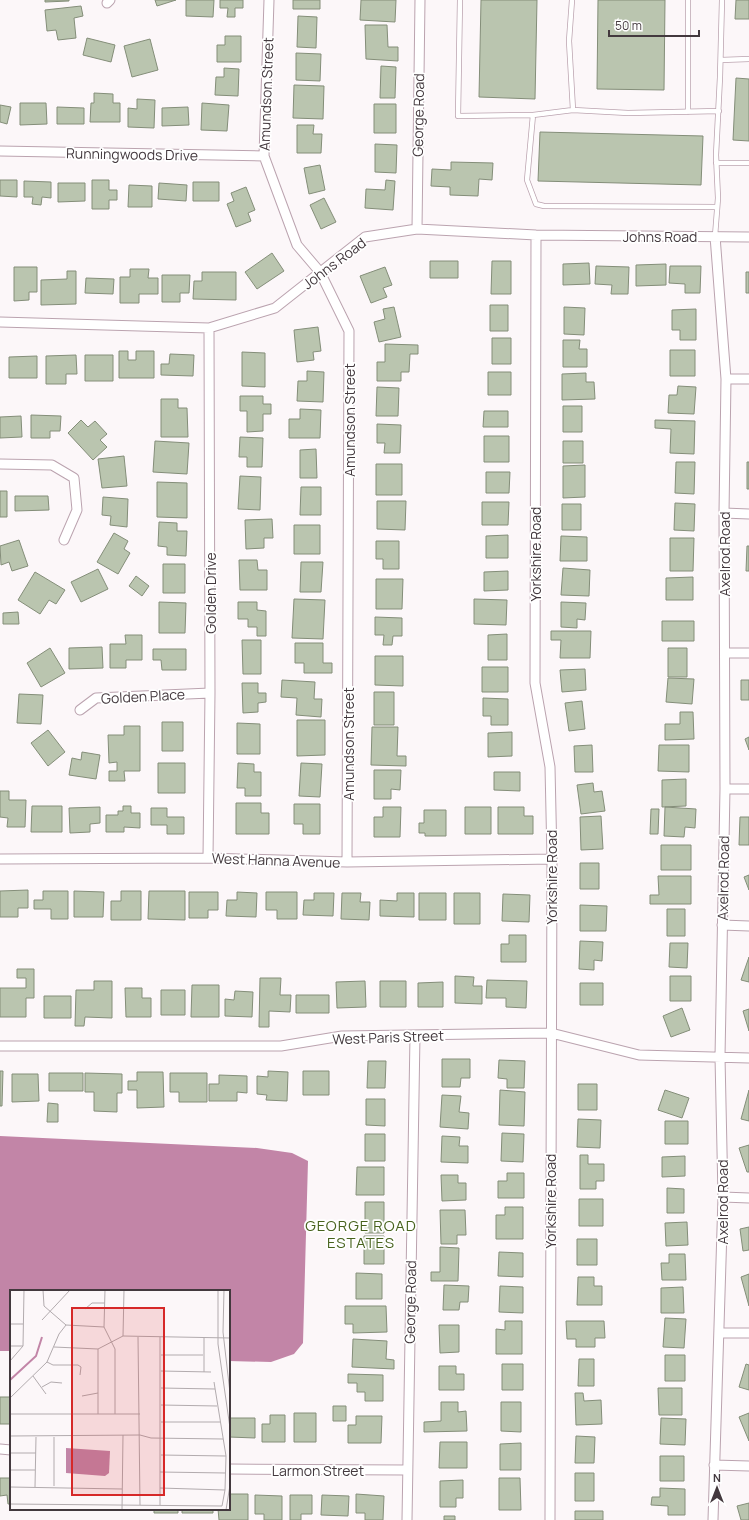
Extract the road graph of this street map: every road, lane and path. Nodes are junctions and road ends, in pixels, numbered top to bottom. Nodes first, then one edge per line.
1 (269, 0) edge
2 (420, 0) edge
3 (460, 0) edge
4 (572, 0) edge
5 (688, 0) edge
6 (722, 0) edge
7 (749, 59) edge
8 (721, 60) junction
9 (573, 110) junction
10 (719, 111) junction
11 (688, 112) junction
12 (533, 115) junction
13 (0, 151) edge
14 (264, 156) junction
15 (716, 163) junction
16 (749, 163) edge
17 (717, 207) junction
18 (417, 229) junction
19 (536, 235) junction
20 (715, 236) junction
21 (749, 236) edge
22 (320, 272) junction
23 (0, 322) edge
24 (209, 328) junction
25 (726, 379) junction
26 (749, 379) edge
27 (0, 464) edge
28 (724, 513) junction
29 (749, 514) edge
30 (64, 540) dead end
31 (725, 653) junction
32 (749, 654) edge
33 (210, 693) junction
34 (80, 710) dead end
35 (726, 789) junction
36 (749, 789) edge
37 (208, 858) junction
38 (0, 859) edge
39 (552, 859) junction
40 (347, 862) junction
41 (722, 925) junction
42 (749, 926) edge
43 (551, 1033) junction
44 (415, 1035) junction
45 (0, 1046) edge
46 (720, 1057) junction
47 (749, 1058) edge
48 (723, 1197) junction
49 (749, 1198) edge
50 (720, 1333) junction
51 (749, 1333) edge
52 (0, 1449) edge
53 (10, 1450) edge
54 (714, 1465) junction
55 (749, 1466) edge
56 (230, 1468) edge
57 (406, 1470) junction
58 (407, 1520) edge
59 (550, 1520) edge
60 (713, 1520) edge

1 - 14 street, Amundson Street
2 - 18 street, George Road
3 - 12 lane
4 - 9 lane
5 - 11 lane
6 - 8 lane
7 - 8 lane
8 - 10 lane
9 - 11 lane
9 - 12 lane
10 - 11 lane
10 - 15 lane
12 - 17 lane
13 - 14 street, Runningwoods Drive
14 - 22 street, Amundson Street
15 - 16 lane
15 - 17 lane
17 - 20 lane
18 - 19 street, Johns Road
18 - 22 street, Johns Road
19 - 20 street, Johns Road
19 - 39 street, Yorkshire Road
20 - 21 street, Johns Road
20 - 25 street, Axelrod Road
22 - 24 street, Johns Road
22 - 40 street, Amundson Street
23 - 24 street, Johns Road
24 - 33 street, Golden Drive
25 - 26 street
25 - 28 street, Axelrod Road
27 - 30 street
28 - 29 street
28 - 31 street, Axelrod Road
31 - 32 street
31 - 35 street, Axelrod Road
33 - 34 street, Golden Place
33 - 37 street, Golden Drive
35 - 36 street
35 - 41 street, Axelrod Road
37 - 38 street, West Hanna Avenue
37 - 40 street, West Hanna Avenue
39 - 40 street, West Hanna Avenue
39 - 43 street, Yorkshire Road
41 - 42 street
41 - 46 street, Axelrod Road
43 - 44 street, West Paris Street
43 - 46 street, West Paris Street
43 - 59 street, Yorkshire Road
44 - 45 street, West Paris Street
44 - 57 street, George Road
46 - 47 street, West Paris Street
46 - 48 street, Axelrod Road
48 - 49 street
48 - 50 street, Axelrod Road
50 - 51 street
50 - 54 street, Axelrod Road
52 - 53 street
54 - 55 street
54 - 60 street, Axelrod Road
56 - 57 street, Larmon Street
57 - 58 street, George Road

